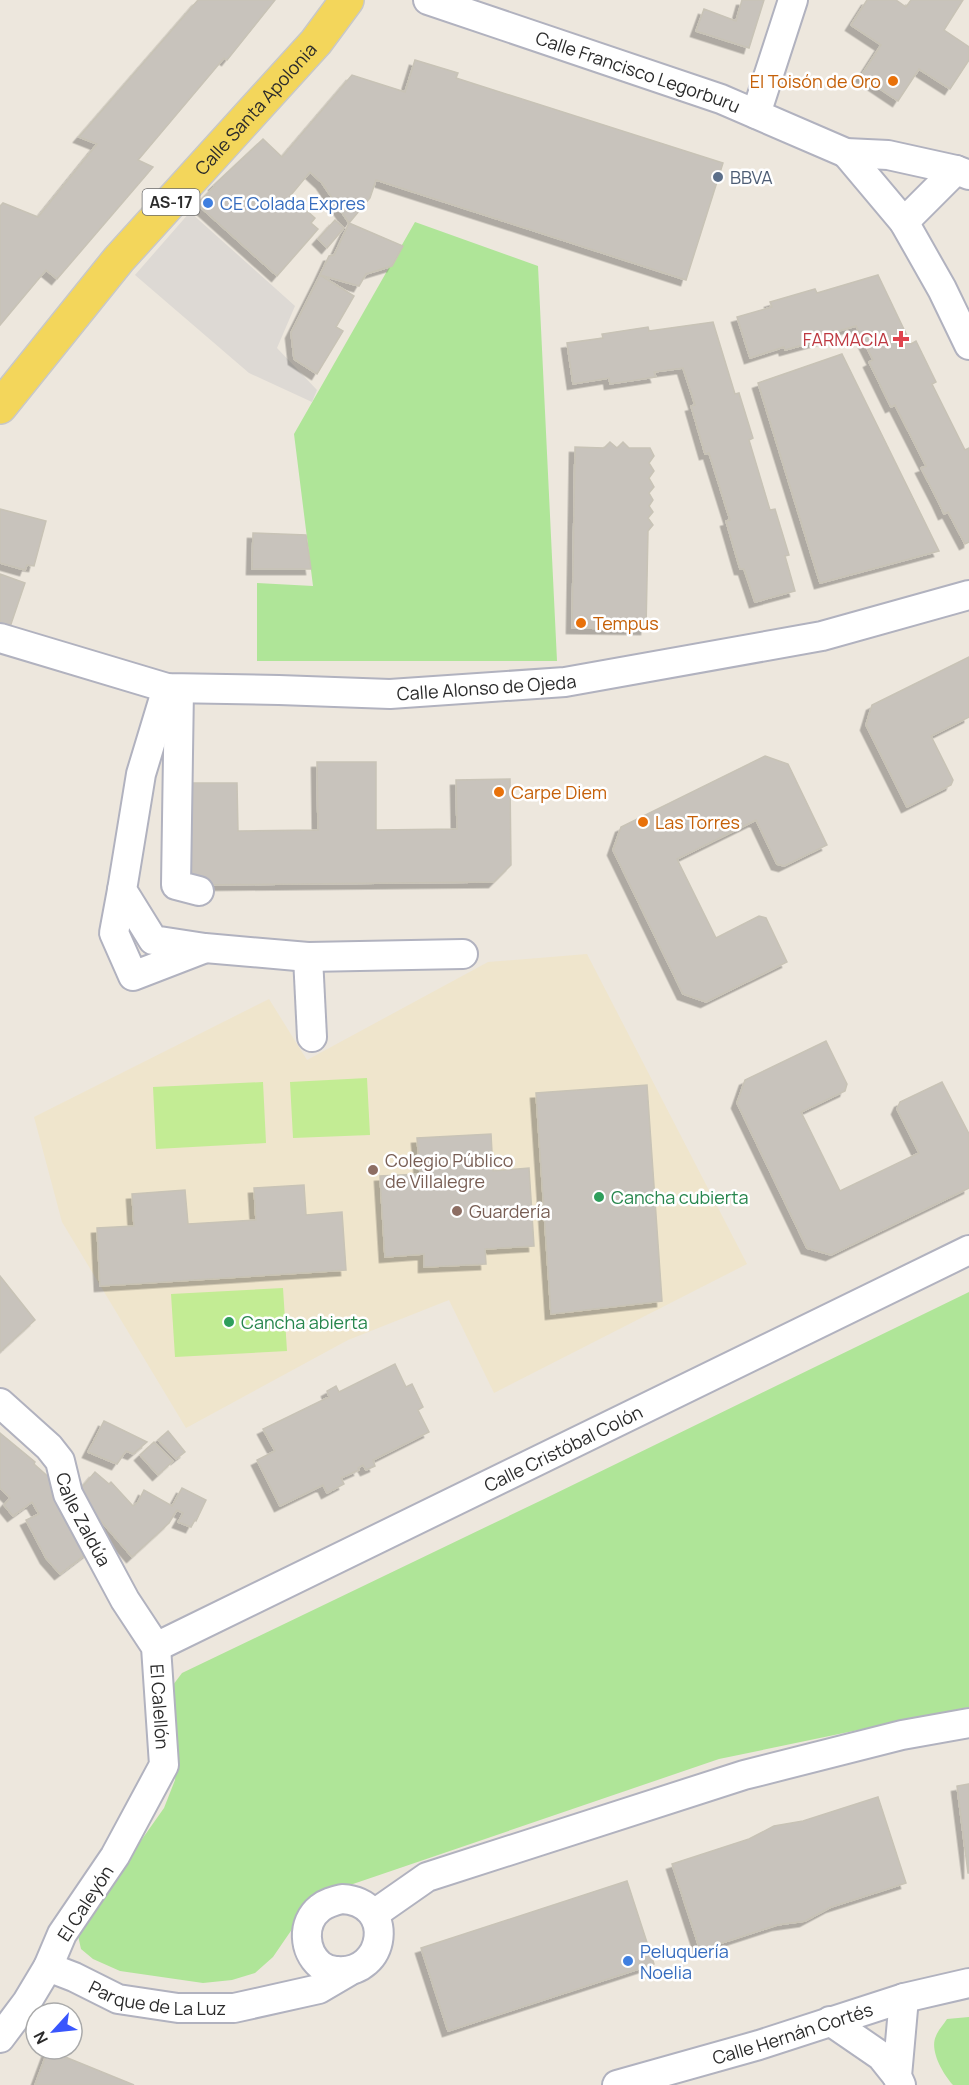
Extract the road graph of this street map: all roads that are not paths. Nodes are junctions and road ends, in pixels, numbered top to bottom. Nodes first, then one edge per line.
1 (347, 0) edge
2 (428, 0) edge
3 (794, 0) edge
4 (756, 114) junction
5 (846, 153) junction
6 (963, 172) edge
7 (904, 222) junction
8 (969, 345) edge
9 (0, 407) edge
10 (969, 595) edge
11 (0, 638) edge
12 (173, 688) junction
13 (122, 890) junction
14 (199, 891) dead end
15 (205, 948) junction
16 (463, 954) dead end
17 (308, 957) junction
18 (312, 1037) dead end
19 (969, 1250) edge
20 (0, 1403) edge
21 (156, 1647) junction
22 (969, 1723) edge
23 (165, 1765) joint
24 (374, 1914) junction
25 (312, 1957) junction
26 (48, 1967) junction
27 (348, 1972) junction
28 (969, 1983) edge
29 (904, 1998) junction
30 (269, 1999) junction
31 (830, 2021) junction
32 (0, 2038) edge
33 (899, 2080) edge
34 (617, 2085) edge

1 - 9 main road, Calle Santa Apolonia / AS-17
2 - 4 street, Calle Francisco Legorburu
3 - 4 street
4 - 5 street, Calle Francisco Legorburu
5 - 6 street
5 - 7 street
6 - 7 street
7 - 8 street
10 - 12 street, Calle Alonso de Ojeda
11 - 12 street, Calle Alonso de Ojeda
12 - 13 street
12 - 14 street
13 - 15 street
13 - 15 street
15 - 17 street
16 - 17 street
17 - 18 street
19 - 21 street, Calle Cristóbal Colón
20 - 21 street, Calle Zaldúa
21 - 23 street, El Calellón
22 - 24 street
23 - 26 street, El Caleyón
24 - 25 street
24 - 27 street, Parque de La Luz
25 - 27 street
25 - 30 street, Parque de La Luz
26 - 30 street, Parque de La Luz
26 - 32 street, El Caleyón
27 - 30 street, Parque de La Luz
28 - 29 street, Calle Hernán Cortés
29 - 31 street, Calle Hernán Cortés
29 - 33 street
31 - 33 street
31 - 34 street, Calle Hernán Cortés

